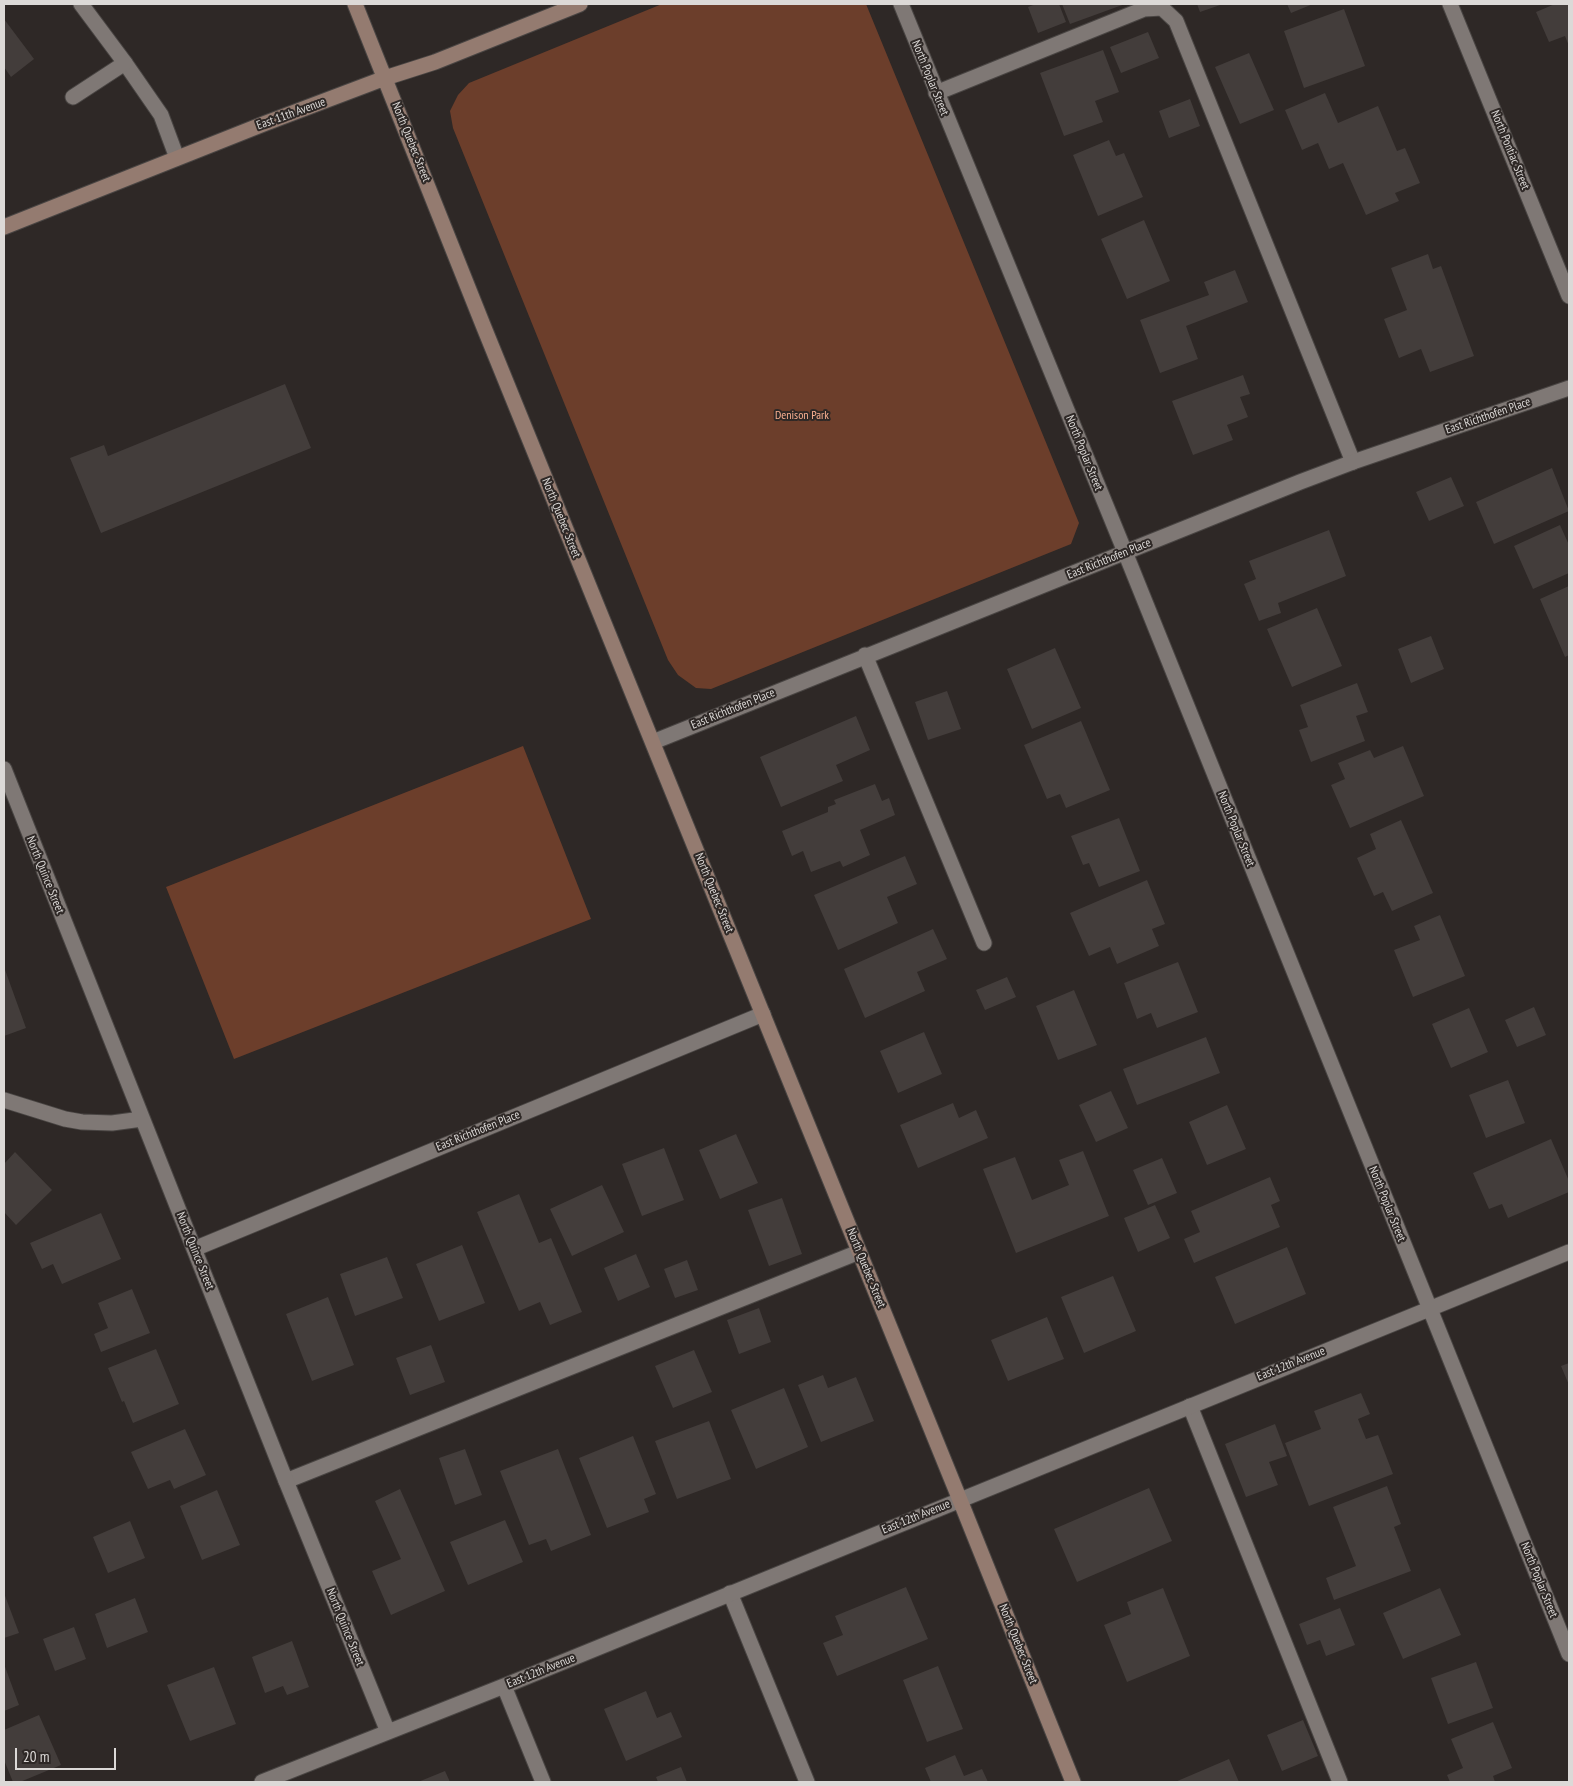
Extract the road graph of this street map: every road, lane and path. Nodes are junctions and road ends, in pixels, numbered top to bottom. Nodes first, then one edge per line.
1 (81, 4) edge
2 (355, 4) edge
3 (580, 4) edge
4 (900, 4) edge
5 (1450, 4) edge
6 (125, 63) junction
7 (385, 78) junction
8 (936, 93) junction
9 (73, 97) dead end
10 (177, 158) junction
11 (4, 228) edge
12 (1569, 296) edge
13 (1569, 388) edge
14 (1353, 462) junction
15 (1125, 552) junction
16 (865, 655) junction
17 (653, 742) junction
18 (4, 769) edge
19 (984, 943) dead end
20 (763, 1014) junction
21 (4, 1100) edge
22 (142, 1119) junction
23 (194, 1248) junction
24 (859, 1252) junction
25 (1569, 1252) edge
26 (1429, 1308) junction
27 (1190, 1406) junction
28 (286, 1481) junction
29 (960, 1500) junction
30 (730, 1593) junction
31 (1569, 1654) edge
32 (504, 1686) junction
33 (388, 1732) junction
34 (269, 1781) edge
35 (543, 1782) edge
36 (807, 1782) edge
37 (1073, 1782) edge
38 (1340, 1782) edge

1 - 6 street
2 - 7 main road, North Quebec Street
3 - 7 main road, East 11th Avenue
4 - 8 street, North Poplar Street
5 - 12 street, North Pontiac Street
6 - 9 street
6 - 10 street
7 - 10 main road, East 11th Avenue
7 - 17 main road, North Quebec Street
8 - 14 street
8 - 15 street, North Poplar Street
10 - 11 main road, East 11th Avenue
13 - 14 street, East Richthofen Place
14 - 15 street, East Richthofen Place
15 - 16 street, East Richthofen Place
15 - 26 street, North Poplar Street
16 - 17 street, East Richthofen Place
16 - 19 street
17 - 20 main road, North Quebec Street
18 - 22 street, North Quince Street
20 - 23 street, East Richthofen Place
20 - 24 main road, North Quebec Street
21 - 22 street
22 - 23 street, North Quince Street
23 - 28 street, North Quince Street
24 - 28 street
24 - 29 main road, North Quebec Street
25 - 26 street, East 12th Avenue
26 - 27 street, East 12th Avenue
26 - 31 street, North Poplar Street
27 - 29 street, East 12th Avenue
27 - 38 street
28 - 33 street, North Quince Street
29 - 30 street, East 12th Avenue
29 - 37 main road, North Quebec Street
30 - 32 street, East 12th Avenue
30 - 36 street
32 - 33 street, East 12th Avenue
32 - 35 street
33 - 34 street, East 12th Avenue

